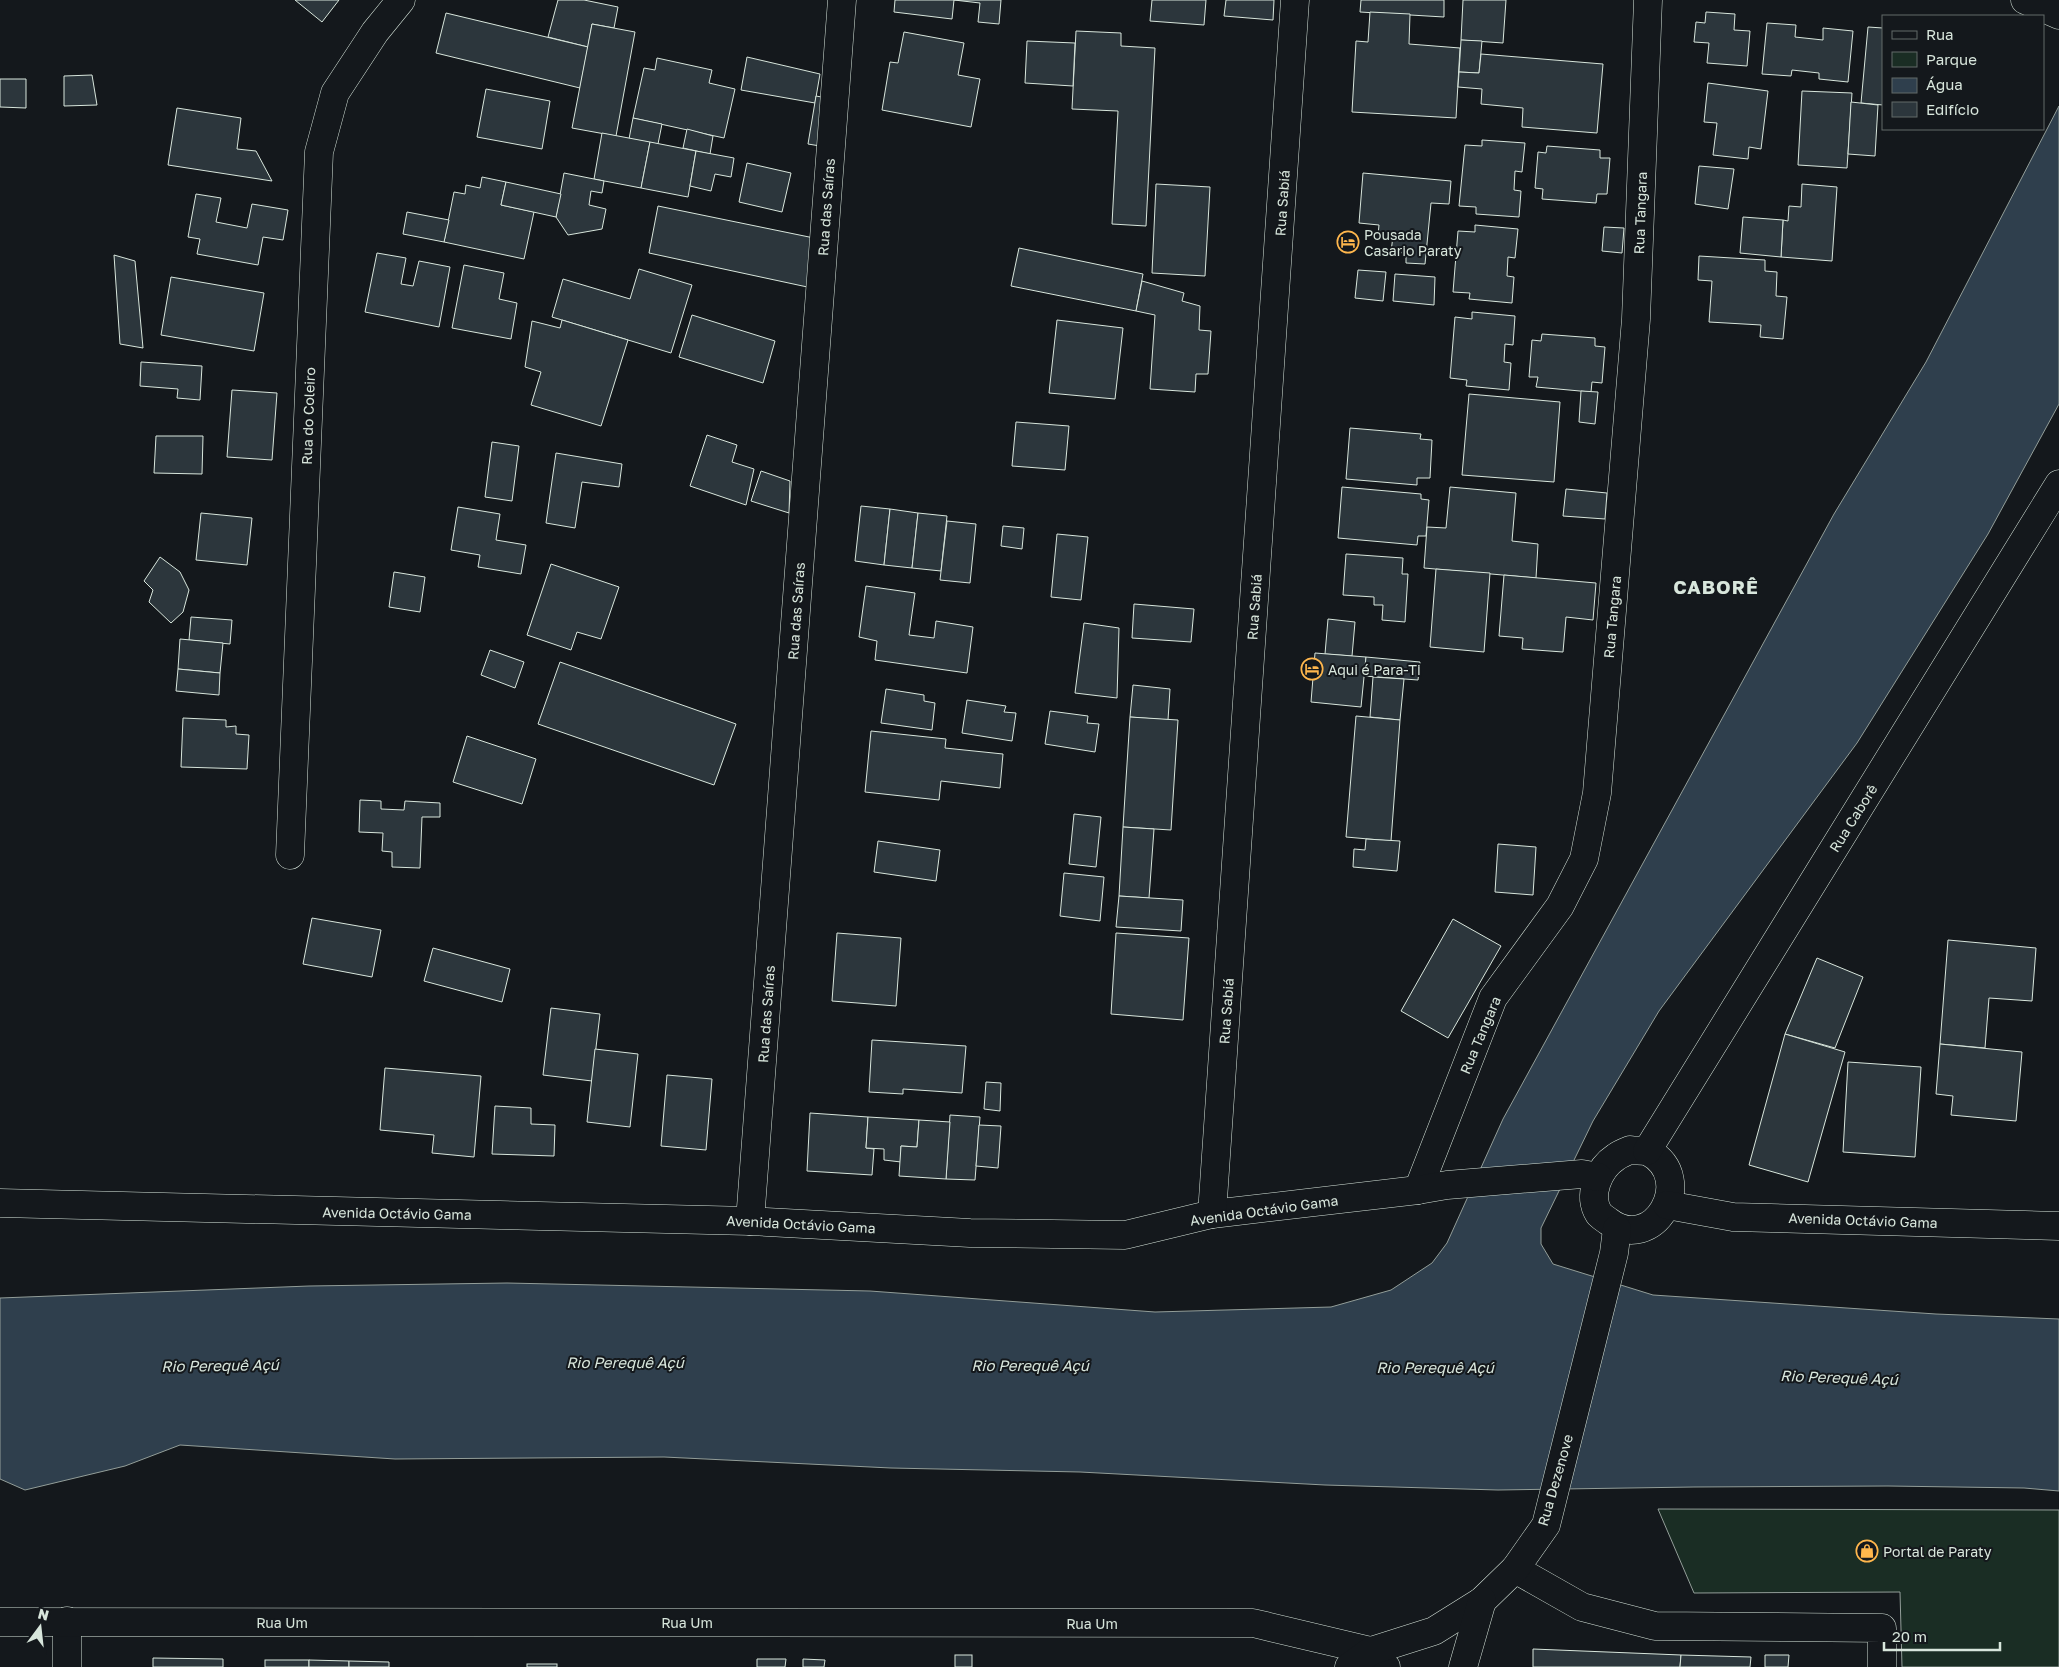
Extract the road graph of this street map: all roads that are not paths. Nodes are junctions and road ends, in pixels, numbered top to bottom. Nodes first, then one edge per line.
1 (401, 0) edge
2 (842, 0) edge
3 (1296, 0) edge
4 (1648, 0) edge
5 (2024, 0) edge
6 (2059, 15) edge
7 (2059, 484) edge
8 (290, 855) dead end
9 (1647, 1152) junction
10 (1590, 1176) junction
11 (1418, 1190) junction
12 (0, 1204) edge
13 (1667, 1205) junction
14 (1212, 1214) junction
15 (750, 1221) junction
16 (2059, 1226) edge
17 (1616, 1241) junction
18 (1515, 1569) junction
19 (1482, 1601) junction
20 (67, 1621) junction
21 (0, 1622) edge
22 (1379, 1659) edge
23 (67, 1667) edge
24 (1349, 1667) edge
25 (1463, 1667) edge
26 (1882, 1667) edge

1 - 8 street, Rua do Coleiro
2 - 15 street, Rua das Saíras
3 - 14 street, Rua Sabiá
4 - 11 street, Rua Tangara
5 - 6 street
7 - 9 street, Rua Caborê
9 - 10 street
9 - 13 street
10 - 11 street, Avenida Octávio Gama
10 - 17 street
11 - 14 street, Avenida Octávio Gama
12 - 15 street, Avenida Octávio Gama
13 - 16 street, Avenida Octávio Gama
13 - 17 street
14 - 15 street, Avenida Octávio Gama
17 - 18 street, Rua Dezenove
18 - 19 street, Rua Dezenove
18 - 26 street
19 - 22 street, Rua Dezenove
19 - 25 street
20 - 21 street, Rua Um
20 - 22 street, Rua Um
20 - 23 street
22 - 24 street, Rua Dezenove

